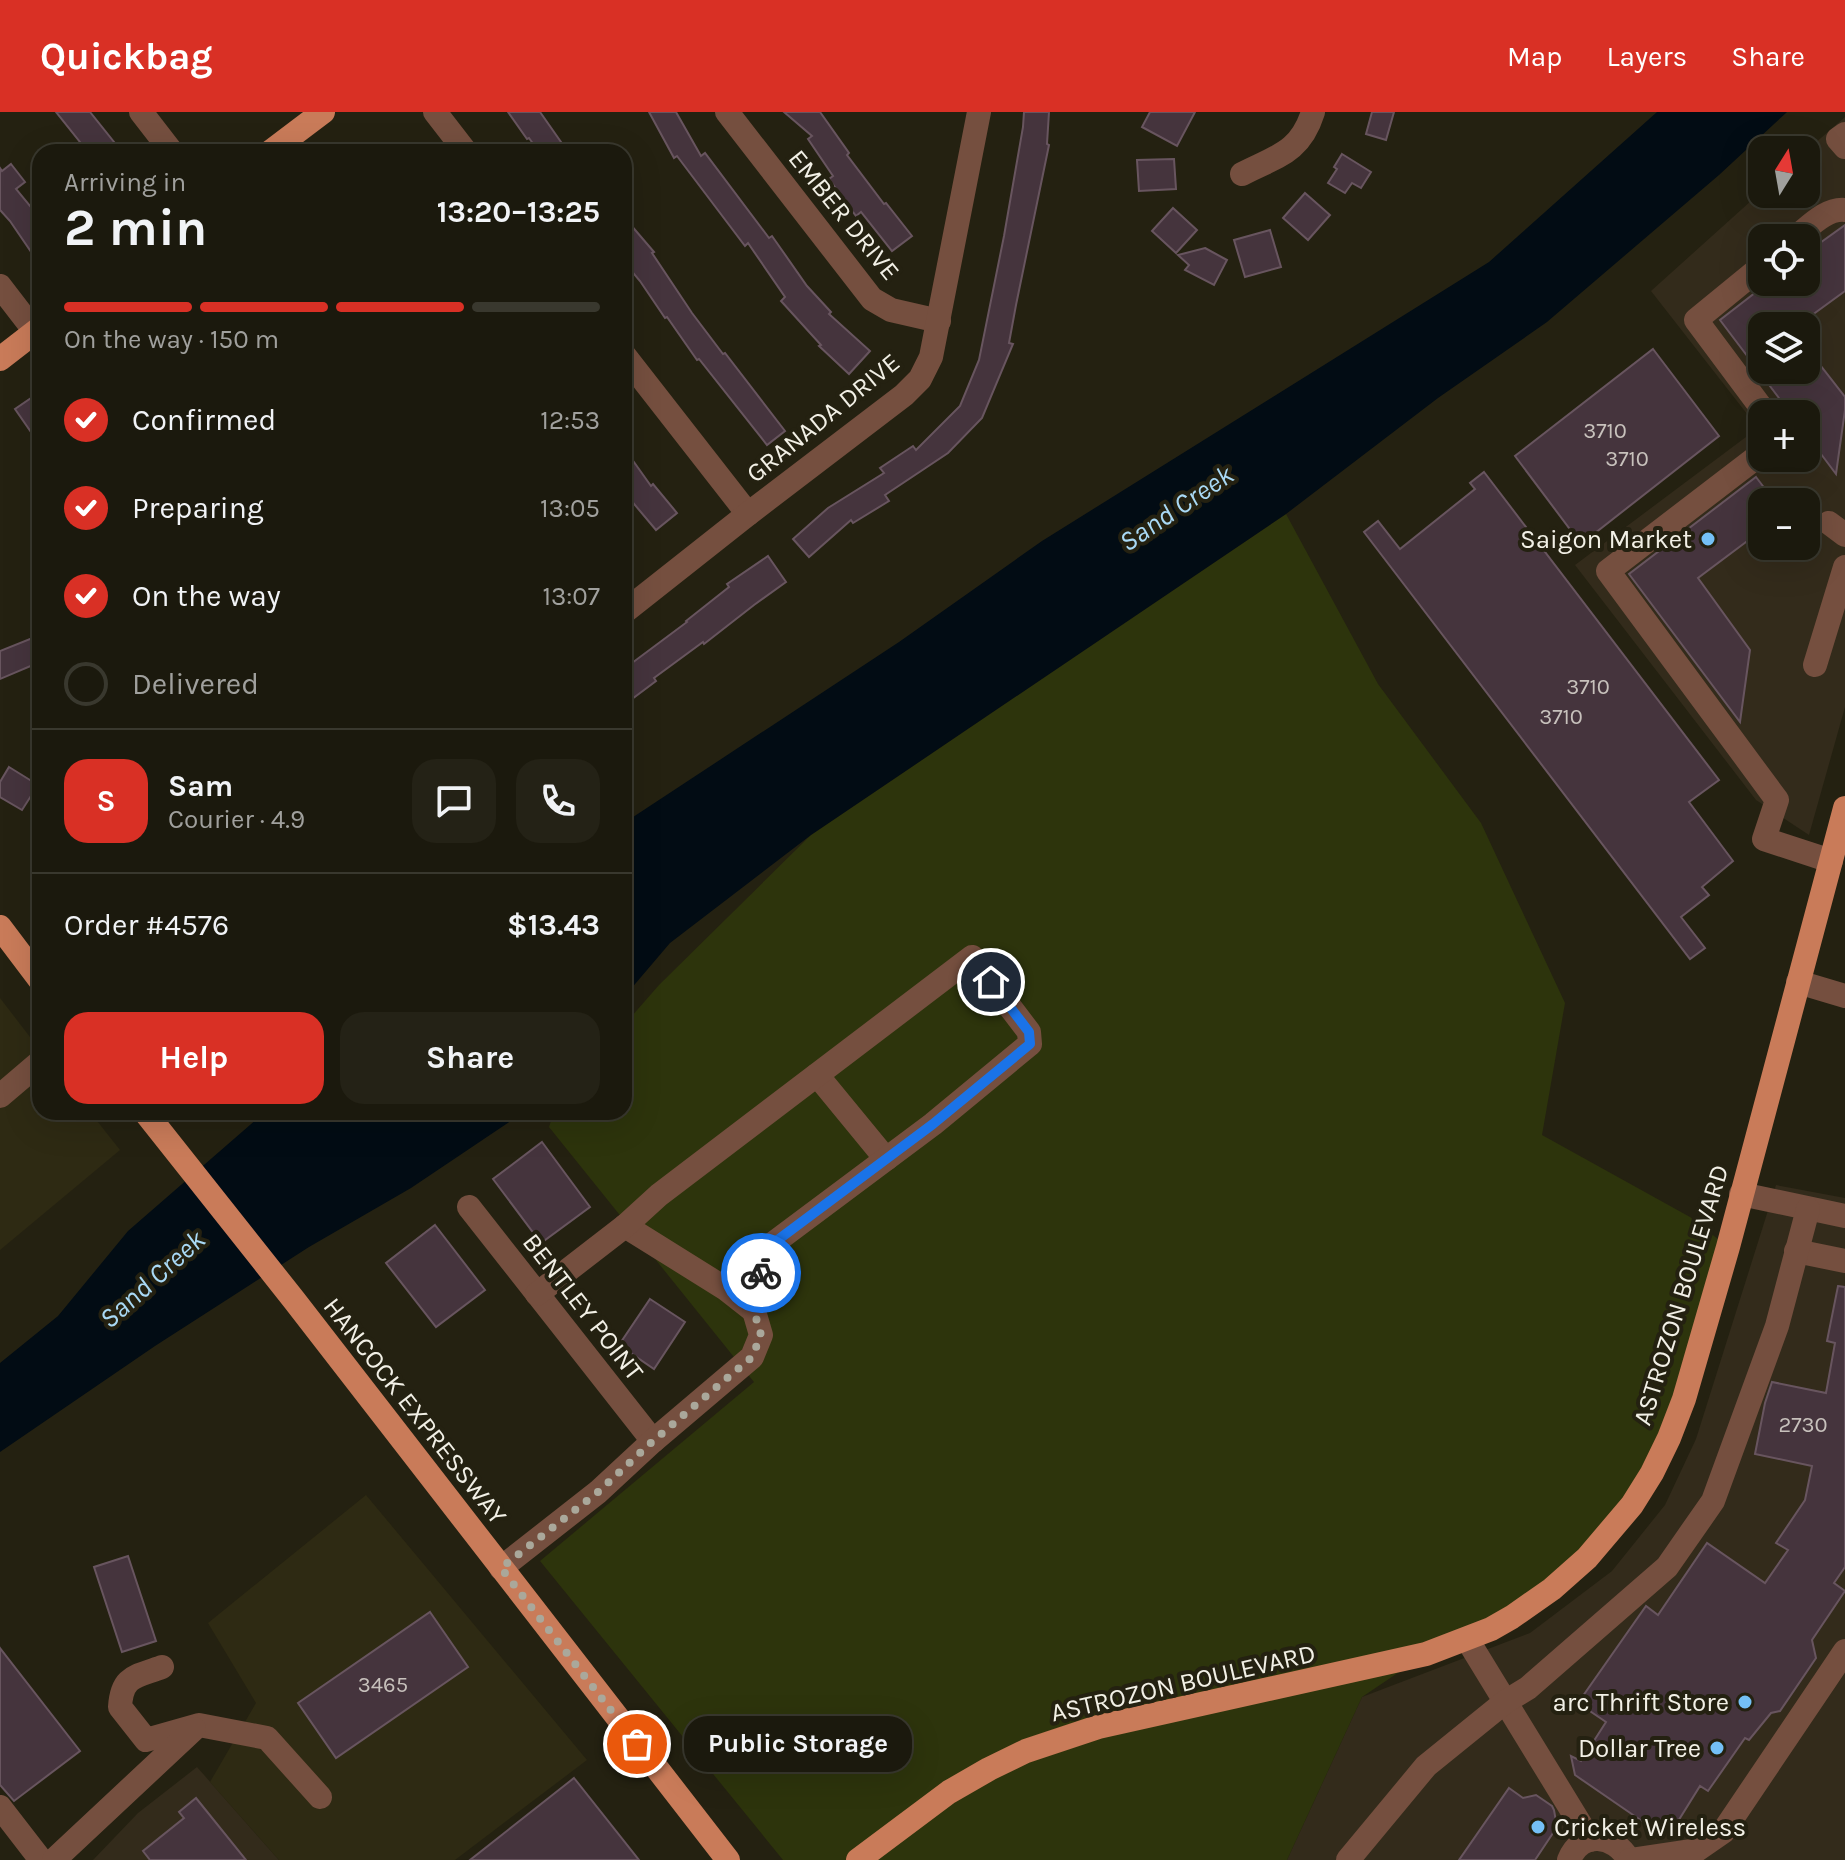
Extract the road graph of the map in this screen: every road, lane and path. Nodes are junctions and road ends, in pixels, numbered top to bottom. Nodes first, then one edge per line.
1 (141, 112) edge
2 (323, 112) edge
3 (435, 112) edge
4 (727, 112) edge
5 (979, 112) edge
6 (1313, 112) edge
7 (1845, 134) edge
8 (166, 144) edge
9 (281, 144) edge
10 (460, 144) edge
11 (1845, 147) edge
12 (1242, 174) dead end
13 (1845, 210) edge
14 (1812, 224) edge
15 (1748, 277) edge
16 (0, 286) edge
17 (939, 321) junction
18 (32, 325) edge
19 (32, 336) edge
20 (0, 359) edge
21 (632, 365) edge
22 (1756, 400) edge
23 (1748, 464) edge
24 (748, 514) junction
25 (1845, 567) edge
26 (632, 606) edge
27 (1815, 665) dead end
28 (1845, 808) edge
29 (1831, 861) junction
30 (0, 927) edge
31 (32, 969) edge
32 (1798, 982) junction
33 (1845, 996) edge
34 (32, 1069) edge
35 (817, 1075) junction
36 (0, 1096) edge
37 (151, 1120) edge
38 (886, 1159) junction
39 (1741, 1194) junction
40 (469, 1207) dead end
41 (1808, 1209) junction
42 (1845, 1216) edge
43 (625, 1226) junction
44 (1796, 1251) junction
45 (1845, 1261) edge
46 (537, 1294) junction
47 (754, 1311) junction
48 (653, 1441) junction
49 (501, 1568) junction
50 (1467, 1639) junction
51 (1845, 1651) edge
52 (162, 1667) dead end
53 (1505, 1702) junction
54 (199, 1725) junction
55 (320, 1797) dead end
56 (0, 1807) edge
57 (1590, 1840) junction
58 (41, 1860) edge
59 (54, 1860) edge
60 (728, 1860) edge
61 (858, 1860) edge
62 (1348, 1860) edge
63 (1569, 1860) edge
64 (1629, 1860) edge

1 - 8 street
2 - 9 main road
3 - 10 street
4 - 17 street, EMBER DRIVE
5 - 17 street, GRANADA DRIVE
6 - 12 street
7 - 11 street
13 - 14 street
15 - 22 street
16 - 18 street
17 - 24 street, GRANADA DRIVE
19 - 20 main road
21 - 24 street
23 - 29 street
24 - 26 street, GRANADA DRIVE
25 - 27 street
28 - 29 main road, ASTROZON BOULEVARD
29 - 32 main road, ASTROZON BOULEVARD
30 - 31 main road
32 - 33 street
32 - 39 main road, ASTROZON BOULEVARD
34 - 36 street
35 - 38 street
35 - 38 street
35 - 43 street
37 - 49 main road, HANCOCK EXPRESSWAY
38 - 47 street
39 - 41 street
39 - 50 main road, ASTROZON BOULEVARD
40 - 46 street, BENTLEY POINT
41 - 42 street
41 - 44 street
43 - 46 street
43 - 47 street
44 - 45 street
44 - 53 street
46 - 48 street, BENTLEY POINT
47 - 48 street
48 - 49 street
49 - 60 main road, HANCOCK EXPRESSWAY
50 - 53 street
50 - 61 main road, ASTROZON BOULEVARD
51 - 64 street
52 - 54 street
53 - 57 street
53 - 62 street
54 - 55 street
54 - 59 street
56 - 58 street
57 - 63 street
57 - 64 street

